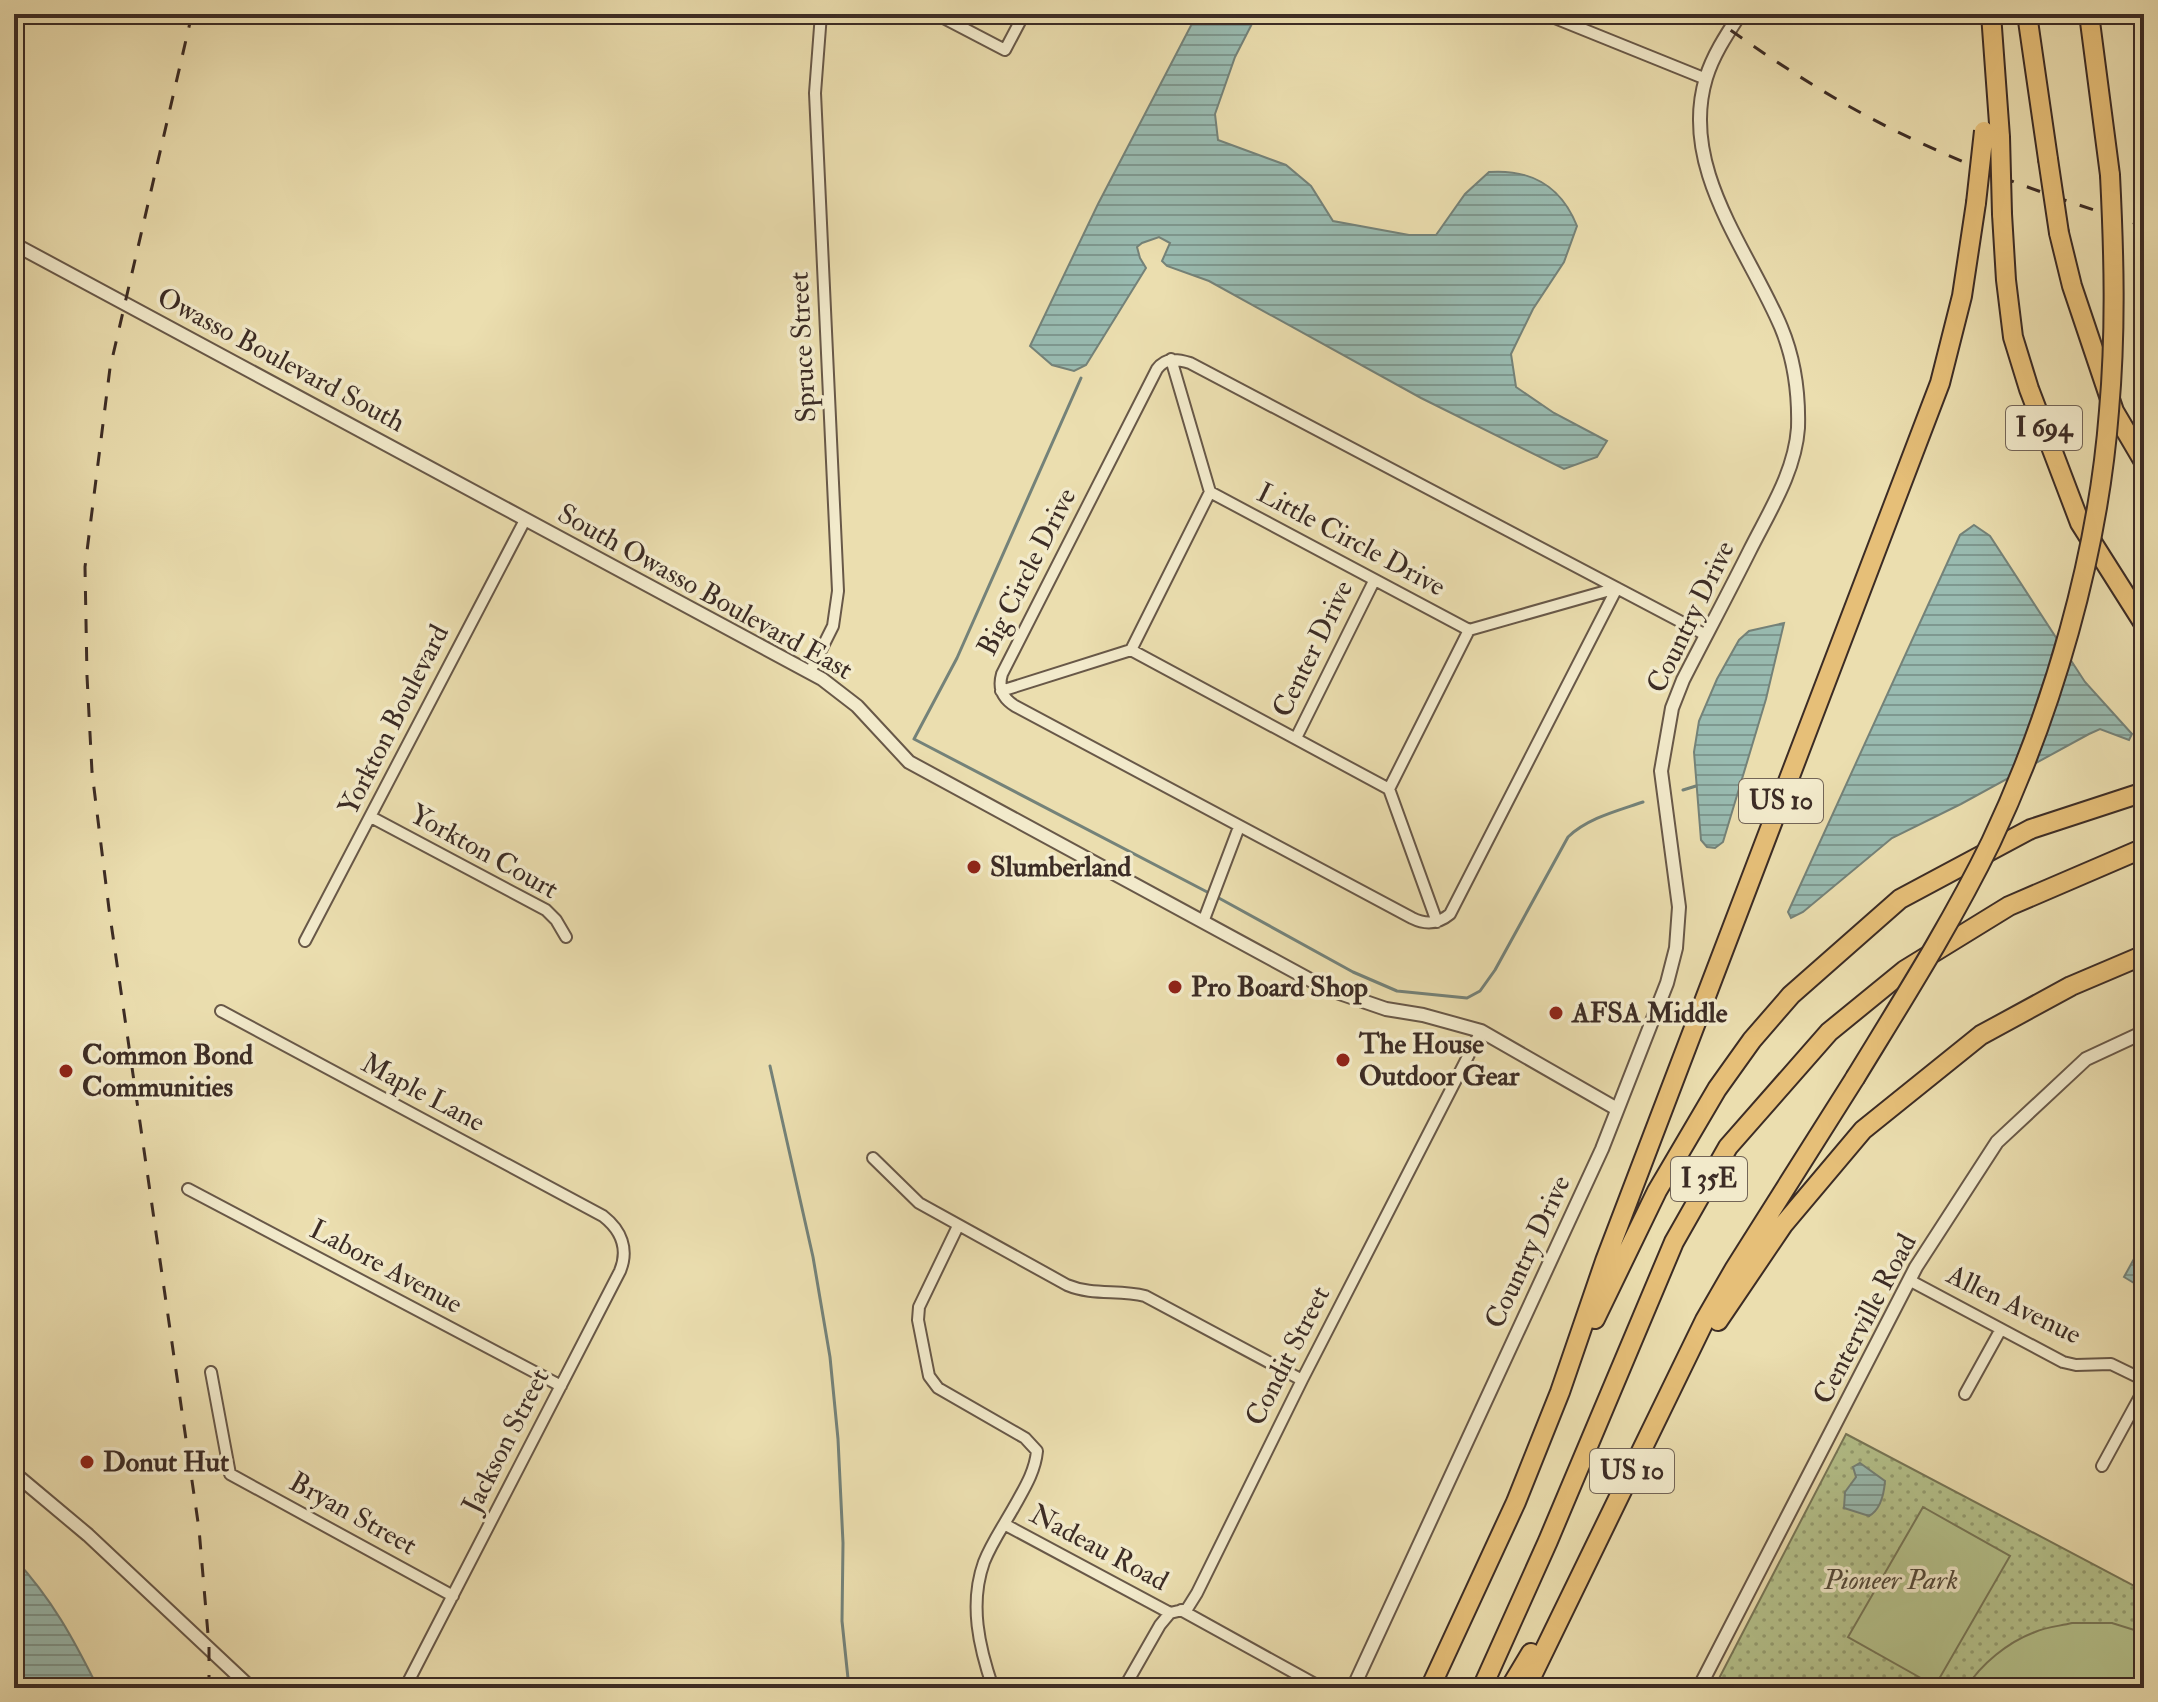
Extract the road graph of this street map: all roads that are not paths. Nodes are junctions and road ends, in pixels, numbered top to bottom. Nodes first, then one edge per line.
1 (821, 14) edge
2 (936, 14) edge
3 (1024, 14) edge
4 (1545, 14) edge
5 (1740, 14) edge
6 (2027, 14) edge
7 (2089, 14) edge
8 (1992, 21) edge
9 (1706, 79) junction
10 (1992, 134) junction
11 (14, 244) edge
12 (1171, 359) junction
13 (2144, 462) edge
14 (1210, 492) junction
15 (525, 520) junction
16 (1374, 581) junction
17 (1617, 588) junction
18 (2144, 624) edge
19 (1469, 630) junction
20 (1706, 635) junction
21 (1131, 650) junction
22 (810, 672) junction
23 (1001, 691) junction
24 (1296, 738) junction
25 (1389, 789) junction
26 (2144, 792) edge
27 (371, 817) junction
28 (1239, 827) junction
29 (2144, 848) edge
30 (1203, 922) junction
31 (1437, 922) junction
32 (566, 937) dead end
33 (305, 941) dead end
34 (2144, 955) edge
35 (221, 1011) dead end
36 (1481, 1031) junction
37 (2144, 1032) edge
38 (1617, 1109) junction
39 (873, 1158) dead end
40 (188, 1189) dead end
41 (603, 1216) joint
42 (958, 1226) junction
43 (1909, 1280) junction
44 (2001, 1329) junction
45 (211, 1372) dead end
46 (1680, 1376) junction
47 (1302, 1380) junction
48 (2144, 1380) edge
49 (561, 1386) junction
50 (2144, 1389) edge
51 (1560, 1392) junction
52 (1965, 1394) dead end
53 (2102, 1466) dead end
54 (16, 1475) edge
55 (1004, 1524) junction
56 (1584, 1566) junction
57 (453, 1596) junction
58 (1176, 1612) junction
59 (251, 1688) edge
60 (405, 1688) edge
61 (993, 1688) edge
62 (1124, 1688) edge
63 (1322, 1688) edge
64 (1353, 1688) edge
65 (1430, 1688) edge
66 (1482, 1688) edge
67 (1510, 1688) edge
68 (1526, 1688) edge
69 (1699, 1688) edge

1 - 22 street, Spruce Street
2 - 3 street
4 - 9 street
5 - 9 street, Country Drive
6 - 13 highway, I 694, bridge
7 - 46 highway, US 10, bridge
8 - 10 highway, I 694
9 - 20 street, Country Drive
10 - 18 highway, I 694, bridge
10 - 51 highway, US 10, bridge
11 - 15 street, Owasso Boulevard South
12 - 14 street
12 - 17 street
12 - 23 street, Big Circle Drive
14 - 16 street, Little Circle Drive
14 - 21 street
15 - 22 street, South Owasso Boulevard East
15 - 27 street, Yorkton Boulevard
16 - 19 street, Little Circle Drive
16 - 24 street, Center Drive
17 - 19 street
17 - 20 street
17 - 31 street
19 - 25 street
20 - 38 street, Country Drive
21 - 23 street
21 - 24 street
22 - 30 street, South Owasso Boulevard East
23 - 28 street, Big Circle Drive
24 - 25 street
25 - 31 street
26 - 51 highway, I 35E
27 - 32 street, Yorkton Court
27 - 33 street, Yorkton Boulevard
28 - 30 street
28 - 31 street, Big Circle Drive
29 - 66 highway, I 35E
30 - 36 street, South Owasso Boulevard East
34 - 46 highway
35 - 41 street, Maple Lane
36 - 38 street, South Owasso Boulevard East
36 - 47 street, Condit Street
37 - 43 street, Centerville Road
38 - 64 street, Country Drive
39 - 42 street
40 - 49 street, Labore Avenue
41 - 49 street, Jackson Street
42 - 47 street
42 - 55 street
43 - 44 street, Allen Avenue
43 - 69 street, Centerville Road
44 - 48 street, Allen Avenue
44 - 52 street
45 - 57 street, Bryan Street
46 - 56 highway, US 10
47 - 58 street, Condit Street
49 - 57 street, Jackson Street
50 - 53 street
51 - 65 highway, I 35E
54 - 59 street
55 - 58 street, Nadeau Road
55 - 61 street
56 - 67 highway, US 10
56 - 68 highway
57 - 60 street, Jackson Street
58 - 62 street, Condit Street
58 - 63 street, Nadeau Road

